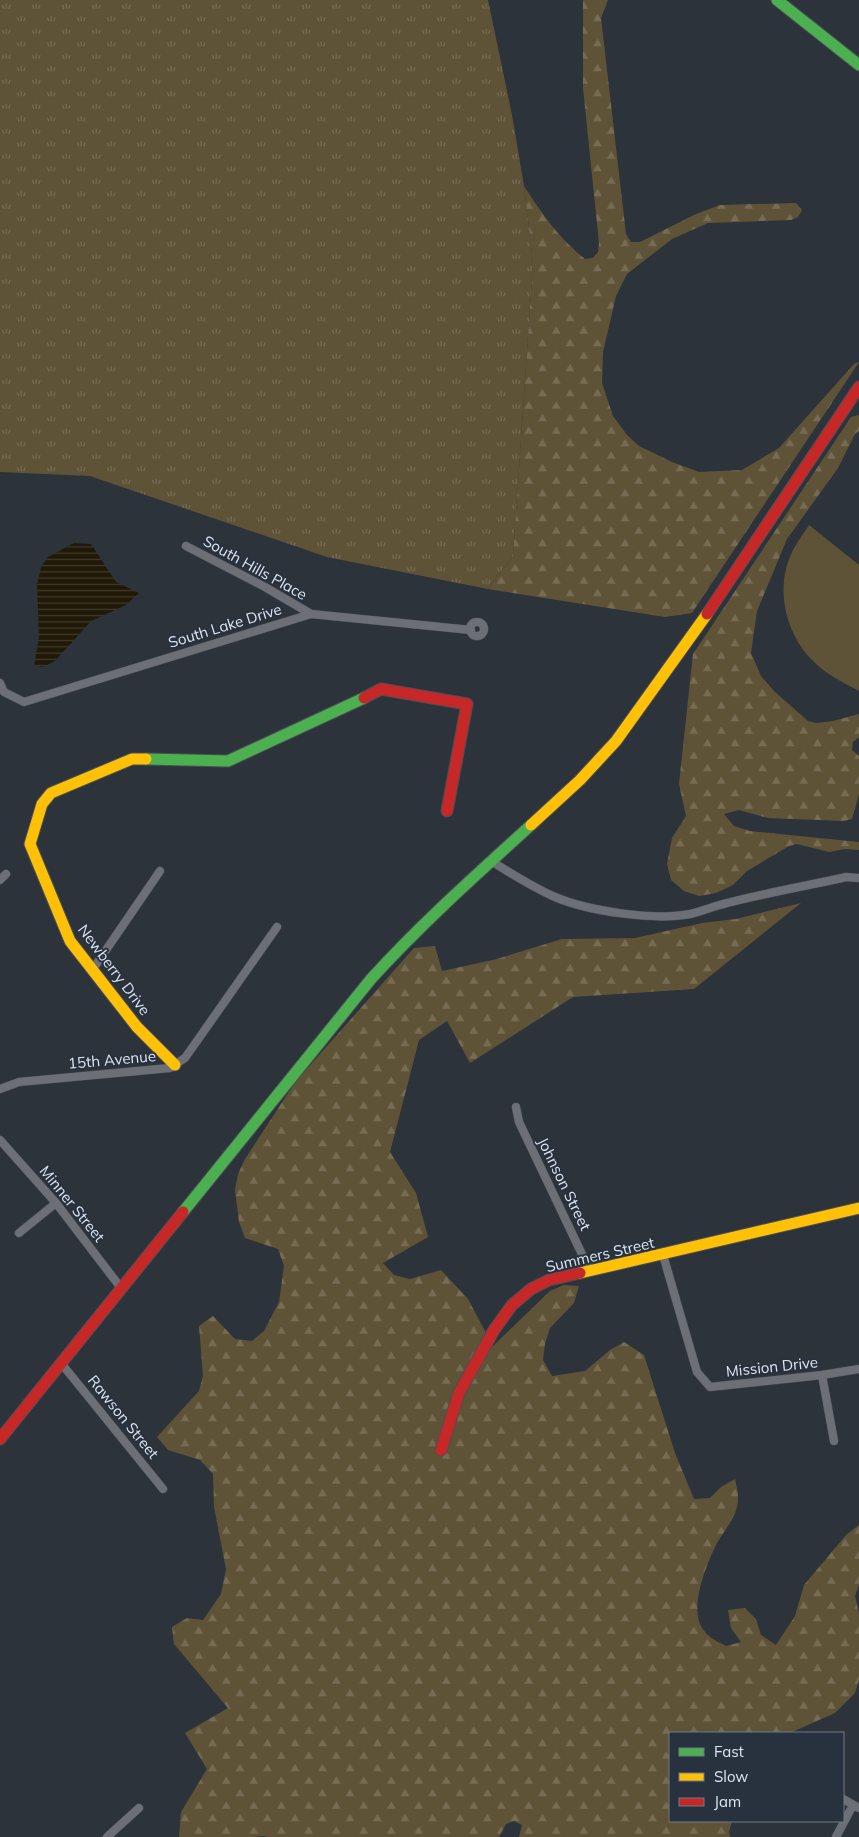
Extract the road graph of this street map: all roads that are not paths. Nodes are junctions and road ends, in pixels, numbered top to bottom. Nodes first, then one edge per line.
1 (777, 0) edge
2 (859, 65) edge
3 (859, 387) edge
4 (186, 546) dead end
5 (311, 614) junction
6 (471, 630) dead end
7 (0, 683) edge
8 (447, 811) dead end
9 (491, 861) junction
10 (160, 871) dead end
11 (6, 874) dead end
12 (859, 878) edge
13 (0, 880) edge
14 (276, 927) dead end
15 (93, 969) junction
16 (176, 1065) junction
17 (0, 1089) edge
18 (516, 1107) dead end
19 (0, 1140) edge
20 (56, 1203) junction
21 (859, 1208) edge
22 (19, 1233) dead end
23 (662, 1255) junction
24 (590, 1271) junction
25 (121, 1288) junction
26 (61, 1363) junction
27 (859, 1369) edge
28 (822, 1375) junction
29 (0, 1439) edge
30 (834, 1442) dead end
31 (441, 1450) dead end
32 (163, 1489) dead end
33 (844, 1800) edge
34 (856, 1807) edge
35 (139, 1808) dead end
36 (107, 1837) edge
37 (836, 1837) edge

1 - 2 street
3 - 9 street
4 - 5 street, South Hills Place
5 - 6 street, South Lake Drive
5 - 7 street, South Lake Drive
8 - 15 street, Newberry Drive
9 - 12 street
9 - 25 street
10 - 15 street
11 - 13 street
14 - 16 street, 15th Avenue
15 - 16 street, Newberry Drive
16 - 17 street, 15th Avenue
18 - 24 street, Johnson Street
19 - 20 street, Minner Street
20 - 22 street
20 - 25 street, Minner Street
21 - 23 street, Summers Street
23 - 24 street, Summers Street
23 - 28 street, Mission Drive
24 - 31 street, Summers Street
25 - 26 street
26 - 29 street
26 - 32 street, Rawson Street
27 - 28 street, Mission Drive
28 - 30 street
33 - 34 street
34 - 37 street
35 - 36 street

